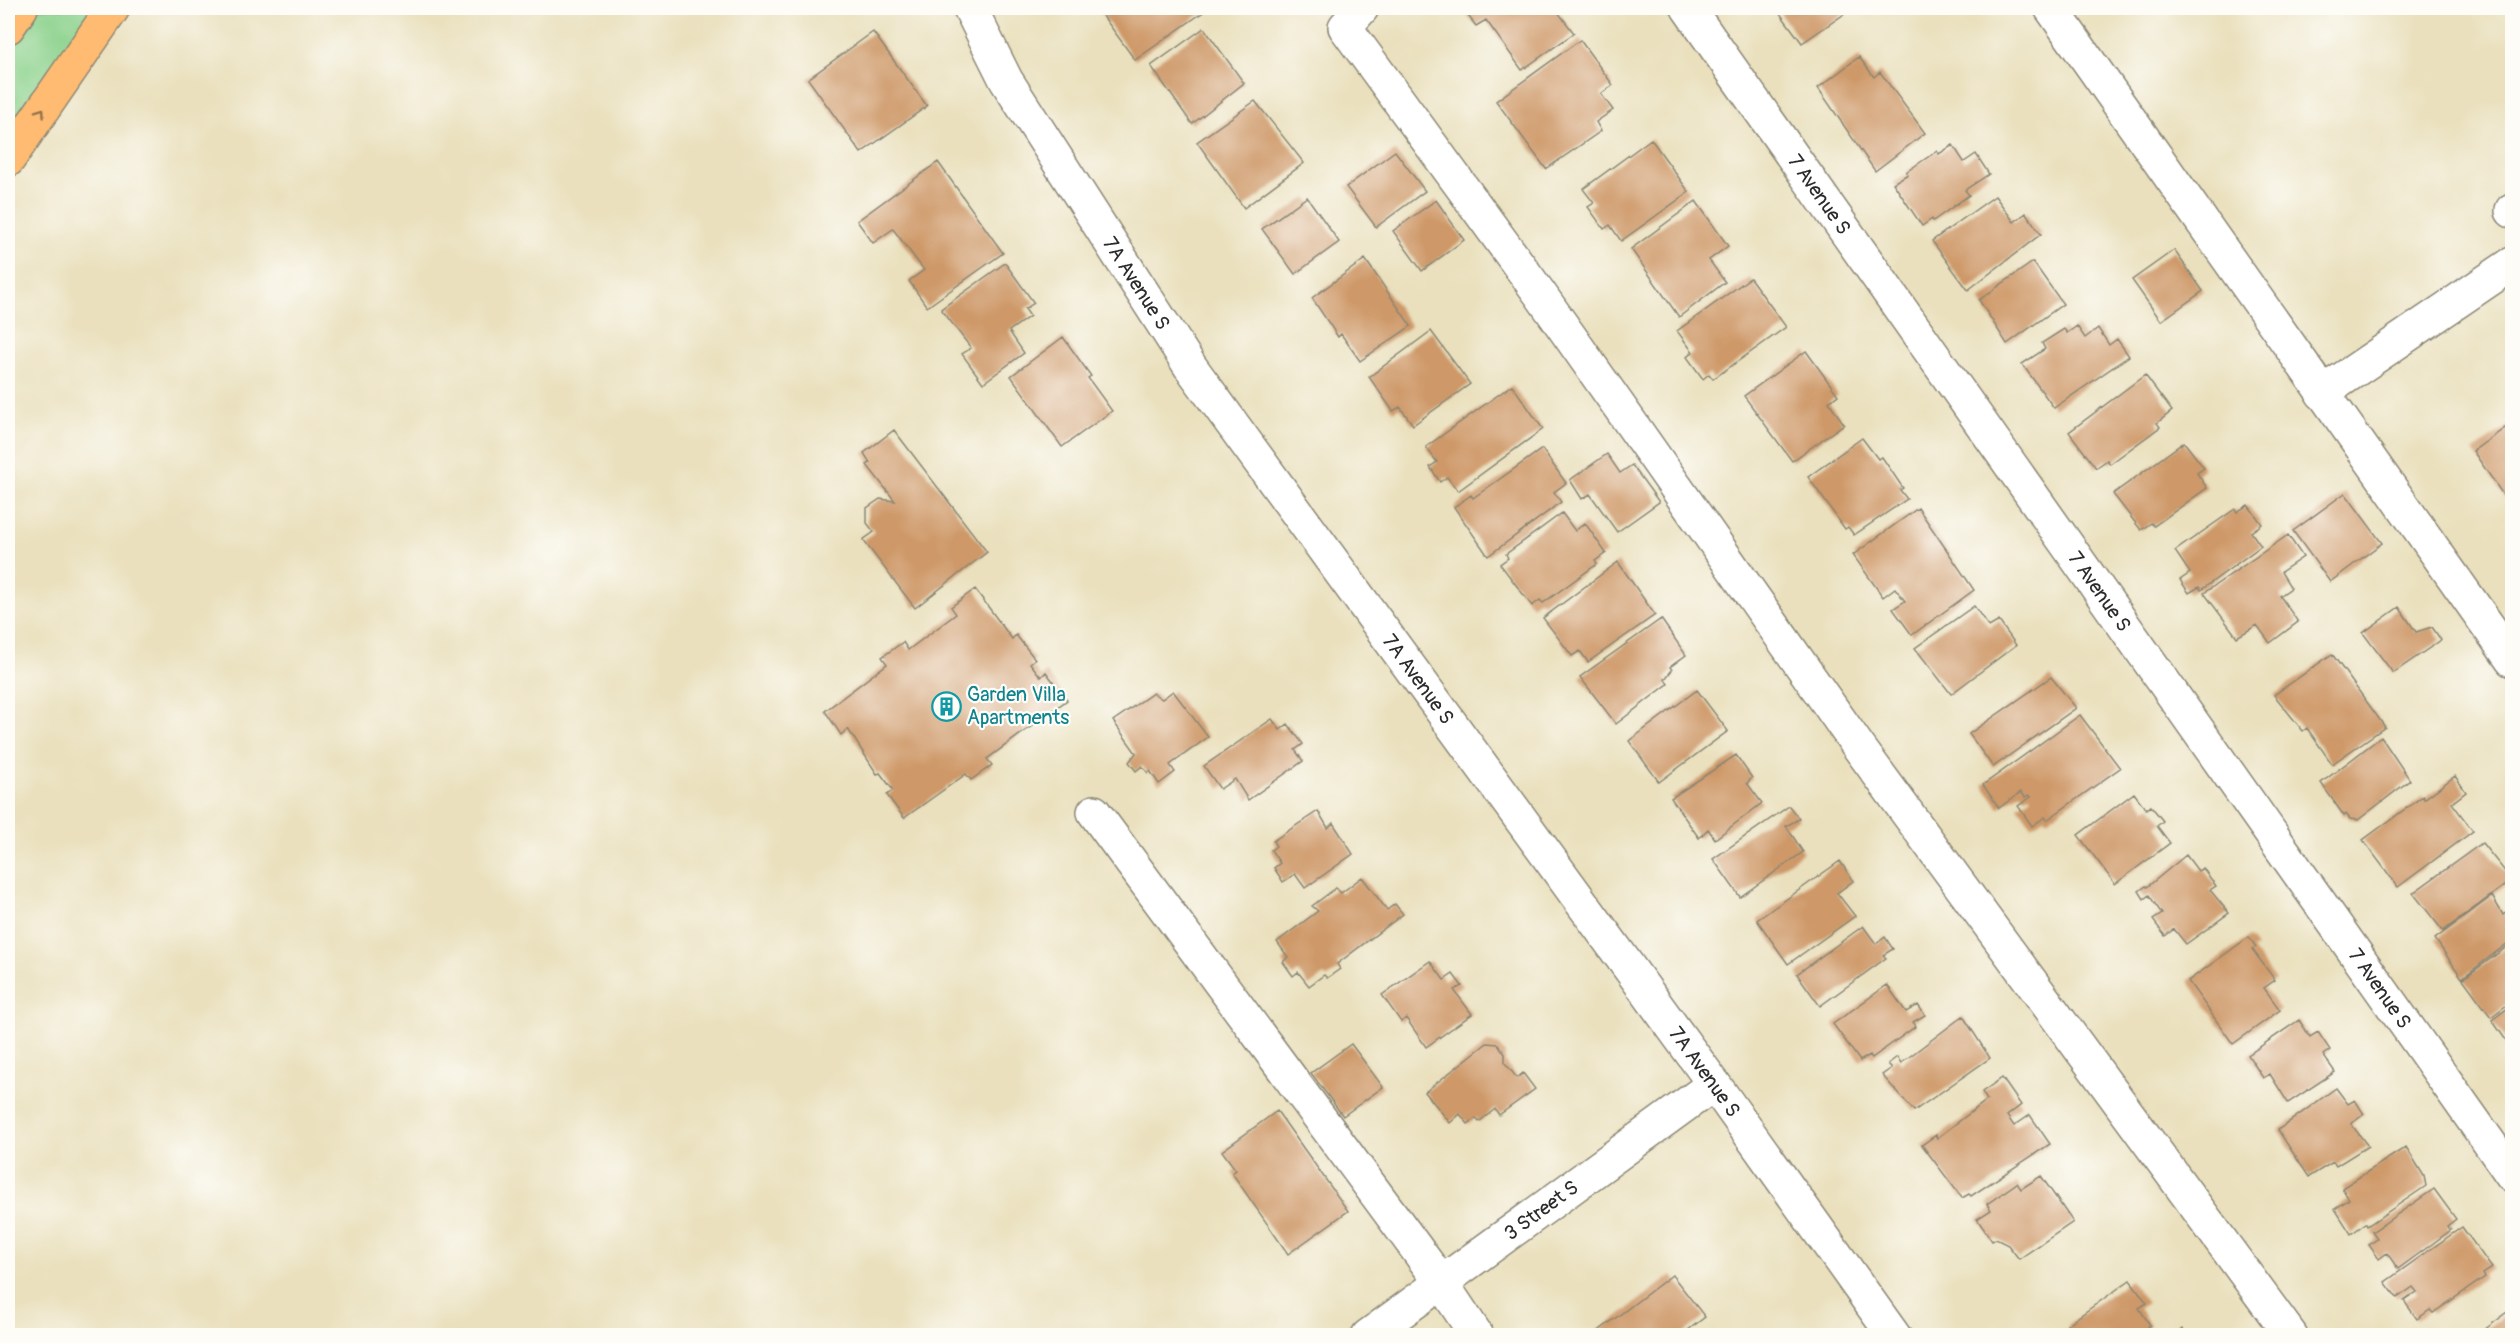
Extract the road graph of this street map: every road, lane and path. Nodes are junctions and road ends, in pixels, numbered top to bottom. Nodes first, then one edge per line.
1 (21, 8) edge
2 (113, 8) edge
3 (970, 8) edge
4 (1362, 8) edge
5 (1688, 8) edge
6 (2051, 8) edge
7 (8, 27) edge
8 (8, 160) edge
9 (2512, 264) edge
10 (2322, 393) junction
11 (2512, 660) edge
12 (1094, 812) dead end
13 (1714, 1084) junction
14 (2512, 1175) edge
15 (1441, 1282) junction
16 (1368, 1335) edge
17 (1477, 1335) edge
18 (1894, 1335) edge
19 (2291, 1335) edge

1 - 7 main road
8 -> 2 main road
3 - 13 street, 7A Avenue S
4 - 19 street
5 - 14 street, 7 Avenue S
6 - 10 street
9 - 10 street
10 - 11 street
12 - 15 street
13 - 15 street, 3 Street S
13 - 18 street, 7A Avenue S
15 - 16 street, 3 Street S
15 - 17 street

